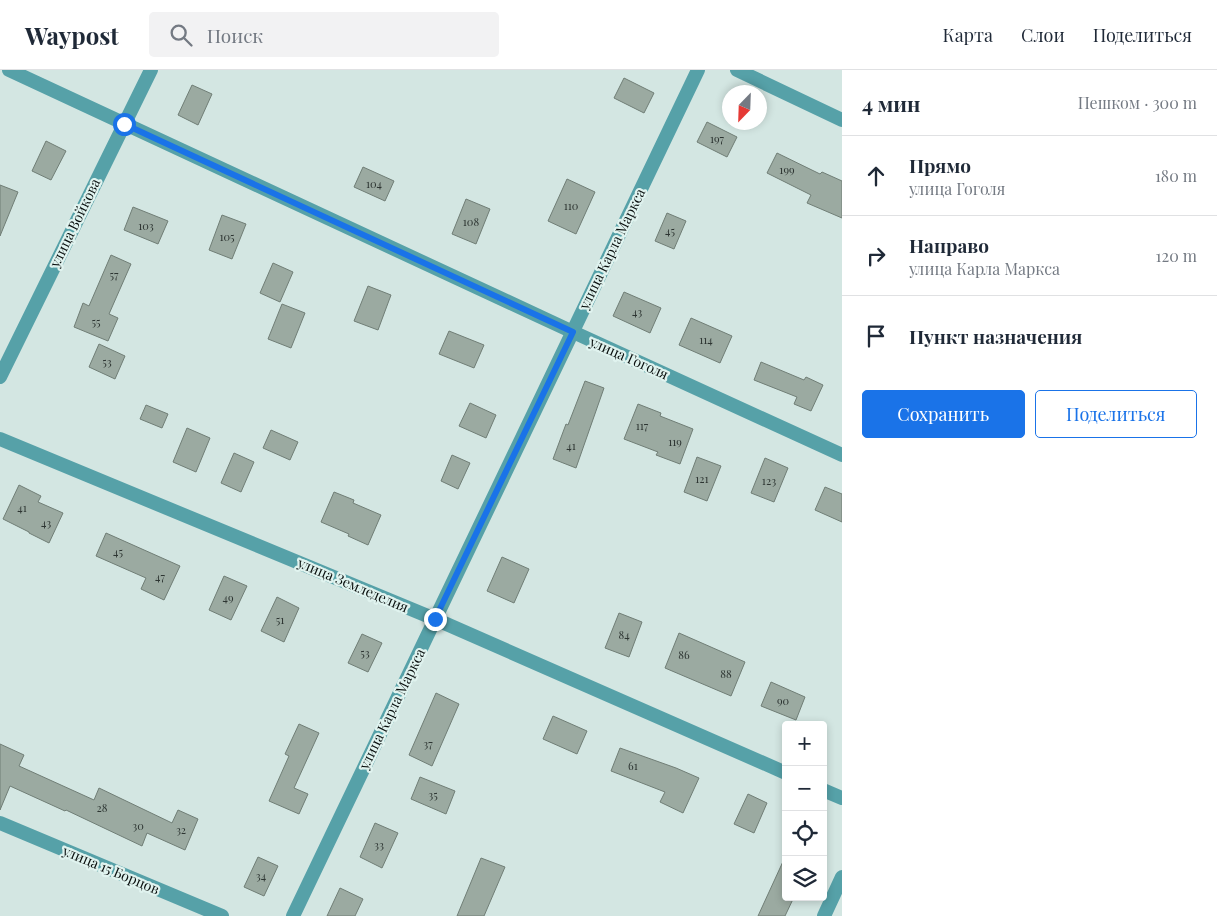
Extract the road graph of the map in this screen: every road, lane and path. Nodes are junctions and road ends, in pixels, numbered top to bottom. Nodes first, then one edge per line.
1 (9, 70) edge
2 (151, 70) edge
3 (698, 70) edge
4 (738, 70) edge
5 (842, 120) edge
6 (124, 124) junction
7 (573, 332) junction
8 (0, 377) edge
9 (0, 439) edge
10 (842, 455) edge
11 (435, 619) junction
12 (782, 771) edge
13 (827, 792) edge
14 (842, 798) edge
15 (0, 823) edge
16 (842, 877) edge
17 (222, 916) edge
18 (293, 916) edge
19 (824, 916) edge

1 - 6 street, улица Гоголя
2 - 6 street, улица Войкова
3 - 7 street, улица Карла Маркса
4 - 5 street
6 - 7 street, улица Гоголя
6 - 8 street, улица Войкова
7 - 10 street, улица Гоголя
7 - 11 street, улица Карла Маркса
9 - 11 street, улица Земледелия
11 - 12 street, улица Земледелия
11 - 18 street, улица Карла Маркса
13 - 14 street
15 - 17 street, улица 15 Борцов
16 - 19 street

